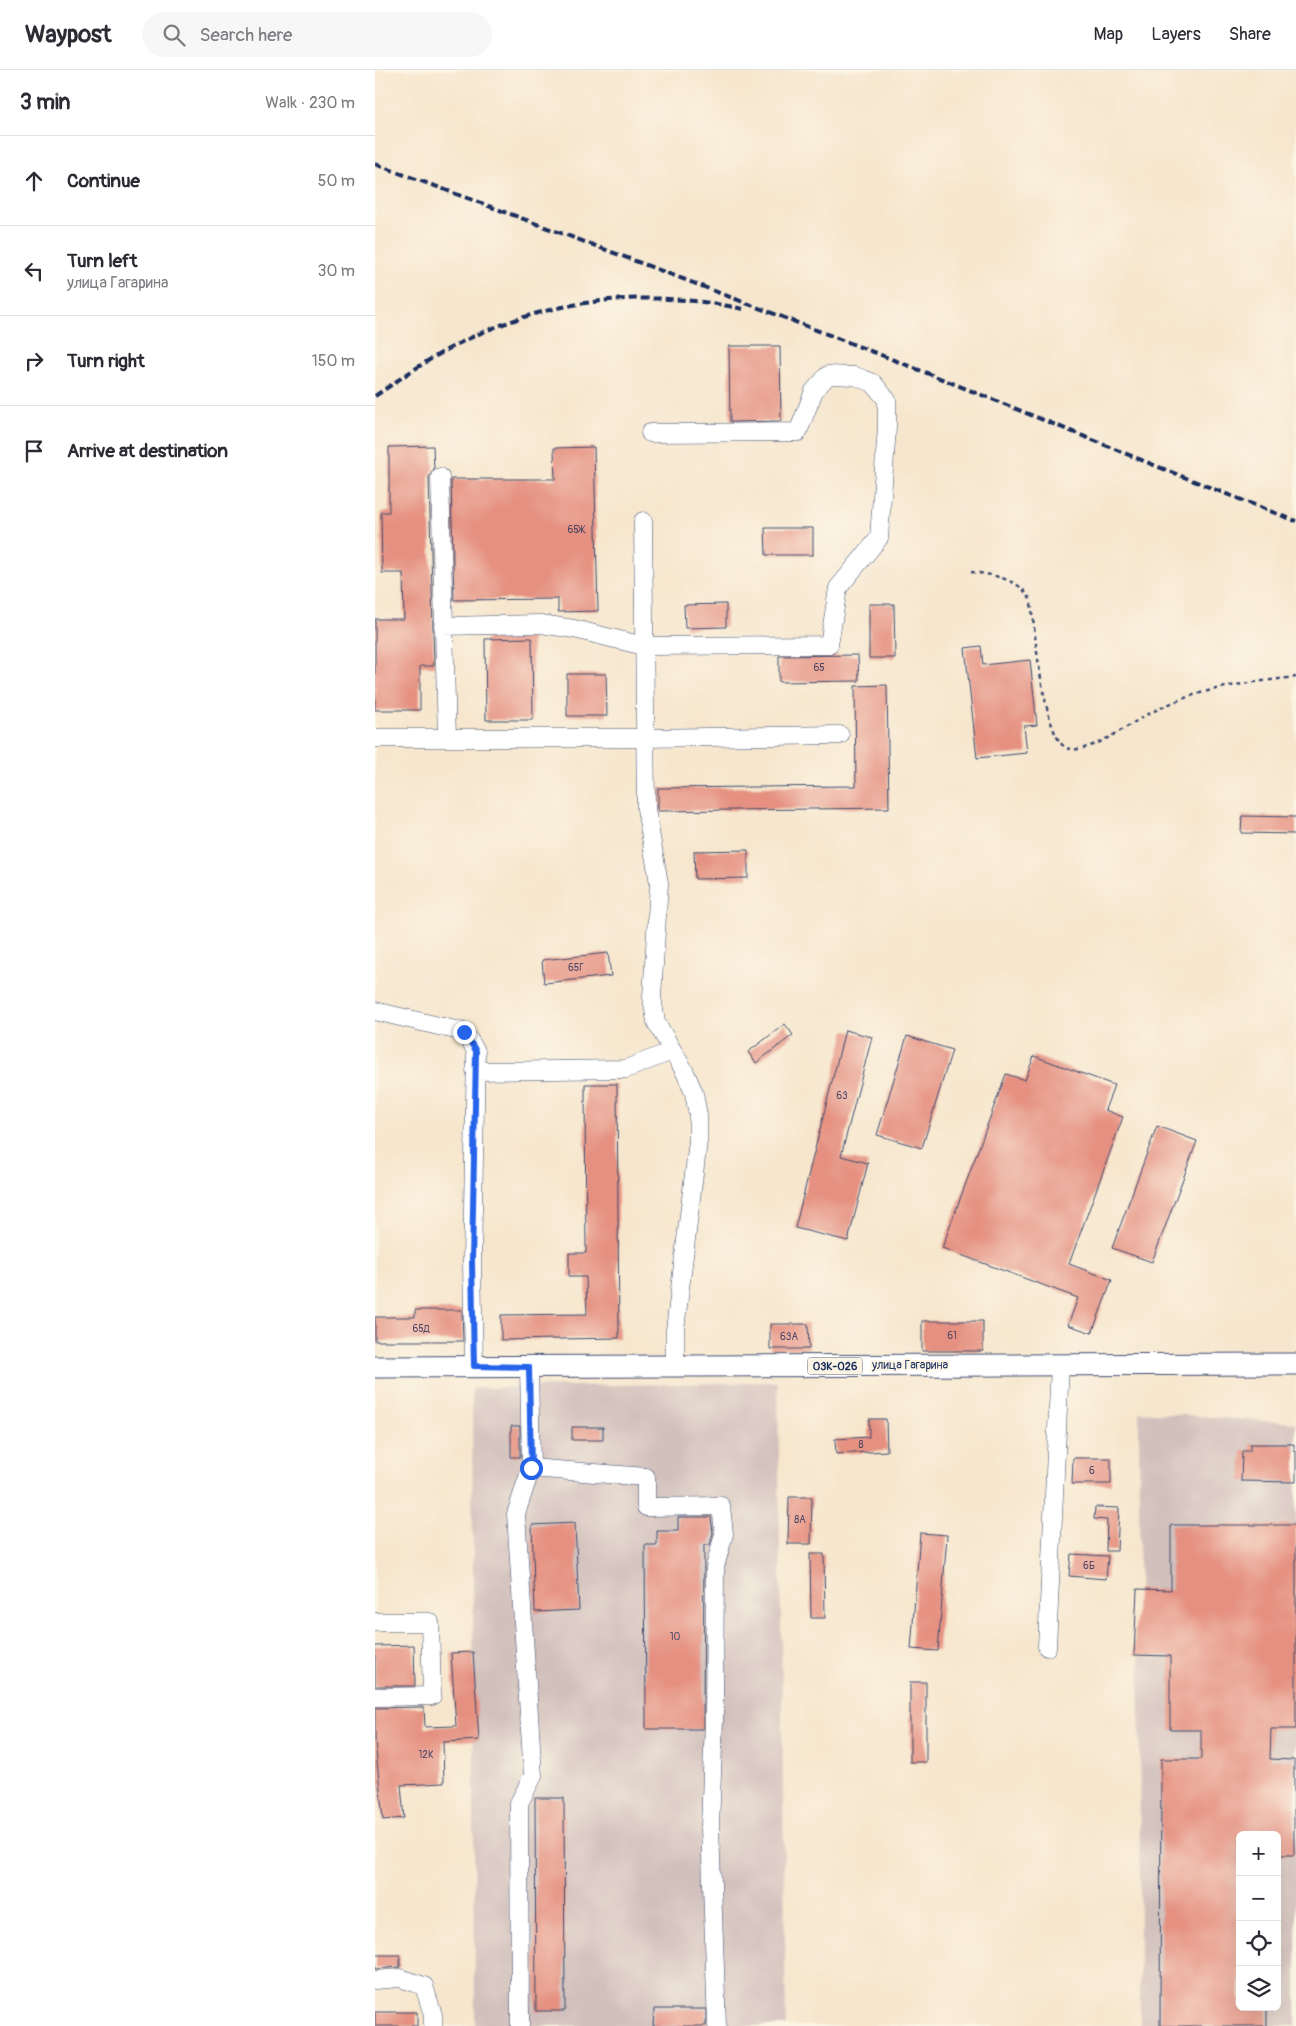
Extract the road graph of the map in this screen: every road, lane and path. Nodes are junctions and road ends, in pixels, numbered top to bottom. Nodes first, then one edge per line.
1 (650, 433) dead end
2 (440, 477) dead end
3 (643, 521) dead end
4 (971, 572) dead end
5 (443, 626) junction
6 (644, 646) junction
7 (1296, 677) edge
8 (840, 736) dead end
9 (375, 738) edge
10 (447, 738) junction
11 (645, 738) junction
12 (375, 1011) edge
13 (672, 1051) junction
14 (475, 1071) junction
15 (1296, 1364) edge
16 (1060, 1365) junction
17 (474, 1366) junction
18 (675, 1366) junction
19 (529, 1367) junction
20 (375, 1368) edge
21 (531, 1468) junction
22 (375, 1622) edge
23 (1047, 1648) dead end
24 (375, 1697) edge
25 (375, 1980) edge
26 (433, 2026) edge
27 (521, 2026) edge
28 (717, 2026) edge

1 - 6 lane
2 - 5 lane
3 - 6 lane
4 - 7 path
5 - 6 lane
5 - 10 lane
6 - 11 lane
8 - 11 lane
9 - 10 lane
10 - 11 lane
11 - 13 lane
12 - 14 lane
13 - 14 lane
13 - 18 lane
14 - 17 lane
15 - 16 main road, улица Гагарина / 03К-026
16 - 18 main road, улица Гагарина / 03К-026
16 - 23 lane
17 - 19 main road, улица Гагарина / 03К-026
17 - 20 main road, улица Гагарина / 03К-026
18 - 19 main road, улица Гагарина / 03К-026
19 - 21 lane
21 - 27 lane
21 - 28 lane
22 - 24 lane
25 - 26 lane

